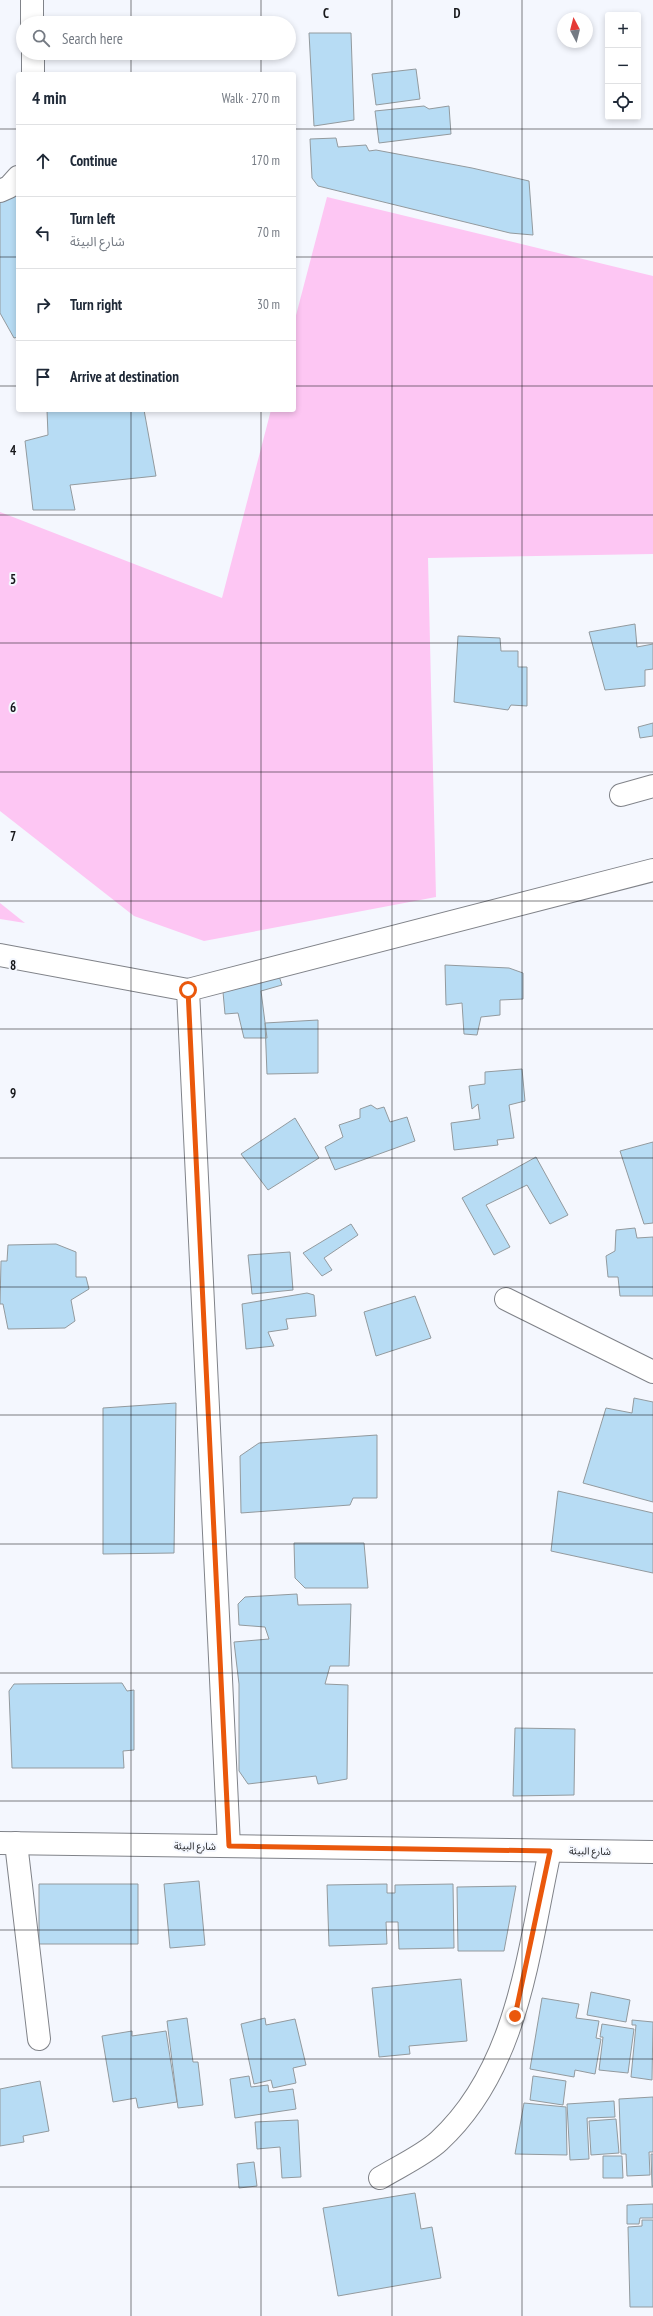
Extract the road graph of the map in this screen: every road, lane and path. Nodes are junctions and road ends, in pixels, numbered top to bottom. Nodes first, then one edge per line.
1 (32, 0) edge
2 (32, 16) edge
3 (33, 60) edge
4 (33, 72) edge
5 (16, 179) edge
6 (0, 191) edge
7 (653, 786) edge
8 (621, 794) dead end
9 (653, 870) edge
10 (0, 956) edge
11 (188, 990) junction
12 (506, 1299) dead end
13 (653, 1372) edge
14 (8, 1843) edge
15 (229, 1846) junction
16 (550, 1851) junction
17 (653, 1852) edge
18 (39, 2039) dead end
19 (380, 2178) dead end

1 - 2 street
3 - 4 street
5 - 6 street
7 - 8 street
9 - 11 street
10 - 11 street
11 - 15 street
12 - 13 street
14 - 15 street, شارع البيئة
14 - 18 street
15 - 16 street, شارع البيئة
16 - 17 street, شارع البيئة
16 - 19 street

